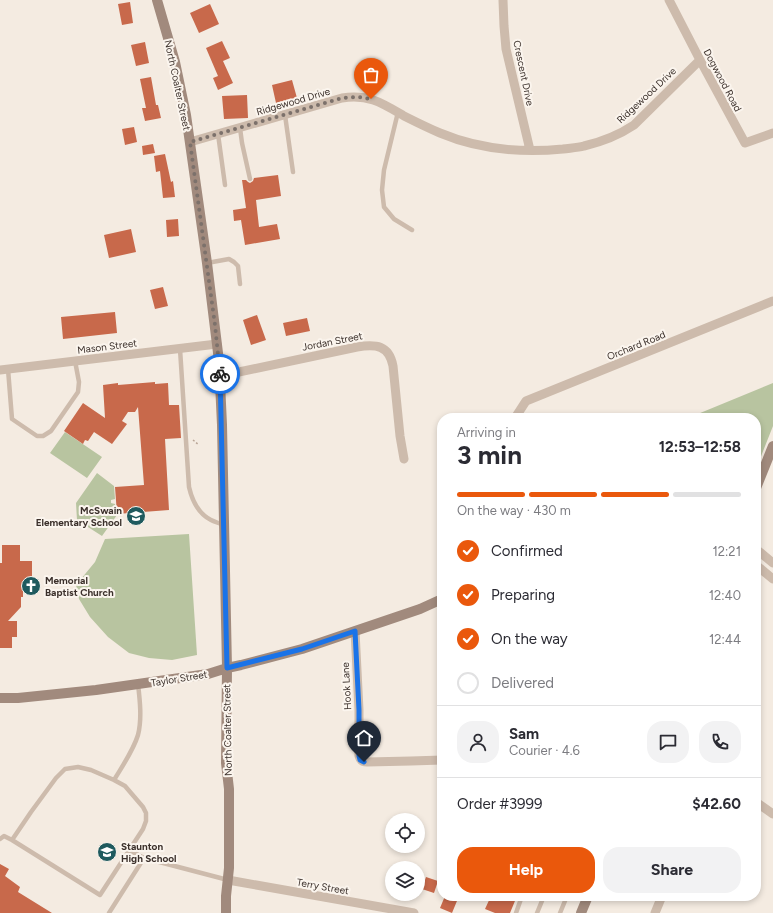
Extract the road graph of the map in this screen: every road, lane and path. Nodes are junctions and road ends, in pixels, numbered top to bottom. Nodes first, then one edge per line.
1 (157, 0) edge
2 (503, 0) edge
3 (669, 0) edge
4 (700, 60) junction
5 (398, 112) junction
6 (285, 115) junction
7 (240, 128) junction
8 (773, 133) edge
9 (218, 134) junction
10 (190, 142) junction
11 (530, 150) junction
12 (293, 172) dead end
13 (250, 179) dead end
14 (225, 185) dead end
15 (412, 230) dead end
16 (207, 263) junction
17 (240, 284) dead end
18 (773, 302) edge
19 (217, 344) junction
20 (180, 349) junction
21 (75, 360) junction
22 (4, 370) edge
23 (220, 376) junction
24 (518, 413) edge
25 (192, 439) dead end
26 (199, 445) dead end
27 (773, 446) edge
28 (404, 459) dead end
29 (771, 459) edge
30 (761, 478) edge
31 (223, 524) junction
32 (761, 553) edge
33 (773, 563) edge
34 (761, 569) edge
35 (773, 579) edge
36 (437, 600) edge
37 (355, 631) junction
38 (227, 668) junction
39 (138, 684) junction
40 (0, 698) edge
41 (437, 760) edge
42 (114, 780) junction
43 (761, 806) edge
44 (773, 814) edge
45 (0, 839) edge
46 (12, 840) junction
47 (129, 850) junction
48 (144, 858) junction
49 (228, 880) junction
50 (520, 901) edge
51 (542, 901) edge
52 (565, 901) edge
53 (586, 901) edge
54 (660, 901) edge
55 (109, 913) edge
56 (226, 913) edge
57 (414, 913) edge
58 (516, 913) edge
59 (537, 913) edge
60 (560, 913) edge
61 (581, 913) edge
62 (655, 913) edge

1 - 10 street, North Coalter Street
2 - 11 street, Crescent Drive
3 - 4 street, Dogwood Road
4 - 8 street, Dogwood Road
4 - 11 street, Ridgewood Drive
5 - 6 street, Ridgewood Drive
5 - 11 street, Ridgewood Drive
5 - 15 lane
6 - 7 street, Ridgewood Drive
6 - 12 lane
7 - 9 street, Ridgewood Drive
7 - 13 lane
9 - 10 street, Ridgewood Drive
9 - 14 lane
10 - 16 street, North Coalter Street
16 - 17 lane
16 - 19 street, North Coalter Street
18 - 24 street, Orchard Road
19 - 20 street, Mason Street
19 - 23 street, North Coalter Street
20 - 21 street, Mason Street
20 - 31 lane
21 - 22 street, Mason Street
21 - 22 lane
23 - 28 street, Jordan Street
23 - 31 street, North Coalter Street
25 - 26 path
27 - 29 street
29 - 30 street
31 - 38 street, North Coalter Street
32 - 33 street
34 - 35 street
36 - 37 street, Taylor Street
37 - 38 street, Taylor Street
37 - 41 street, Hook Lane
38 - 39 street, Taylor Street
38 - 49 street, North Coalter Street
39 - 40 street, Taylor Street
39 - 42 lane
42 - 46 lane
42 - 47 lane
43 - 44 street
45 - 46 lane
46 - 47 lane
47 - 48 lane
48 - 49 lane
48 - 55 lane
49 - 56 street, North Coalter Street
49 - 57 street, Terry Street
50 - 58 lane
51 - 59 lane
52 - 60 lane
53 - 61 street
54 - 62 street

